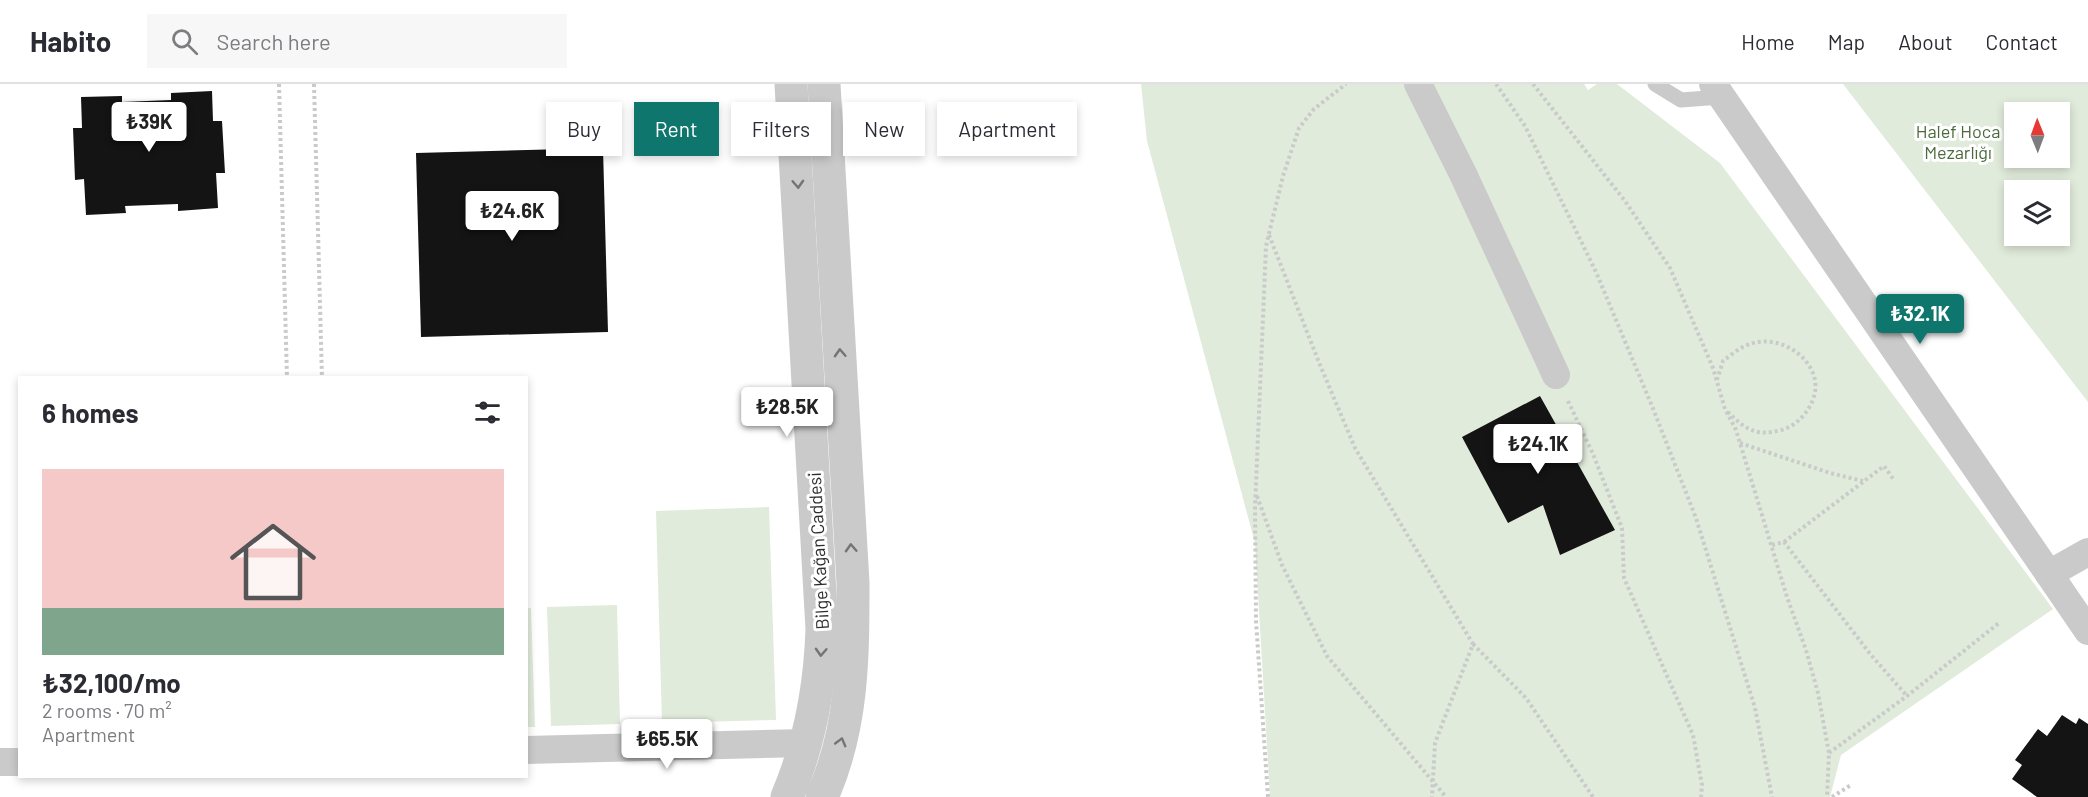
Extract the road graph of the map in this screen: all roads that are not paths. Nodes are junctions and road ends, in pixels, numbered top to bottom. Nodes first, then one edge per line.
1 (791, 84) edge
2 (824, 84) edge
3 (1418, 84) edge
4 (1655, 84) edge
5 (1717, 91) edge
6 (1556, 375) road end
7 (2088, 552) edge
8 (2049, 574) junction
9 (2088, 631) edge
10 (806, 744) junction
11 (528, 750) edge
12 (0, 762) edge
13 (18, 762) edge
14 (787, 797) edge
15 (822, 797) edge

1 -> 10 street, Bilge Kağan Caddesi
15 -> 2 street, Bilge Kağan Caddesi
3 - 6 street
4 - 5 lane
5 - 8 street
7 - 8 street
8 - 9 street
10 - 11 street
10 - 14 street, Bilge Kağan Caddesi
12 - 13 street

